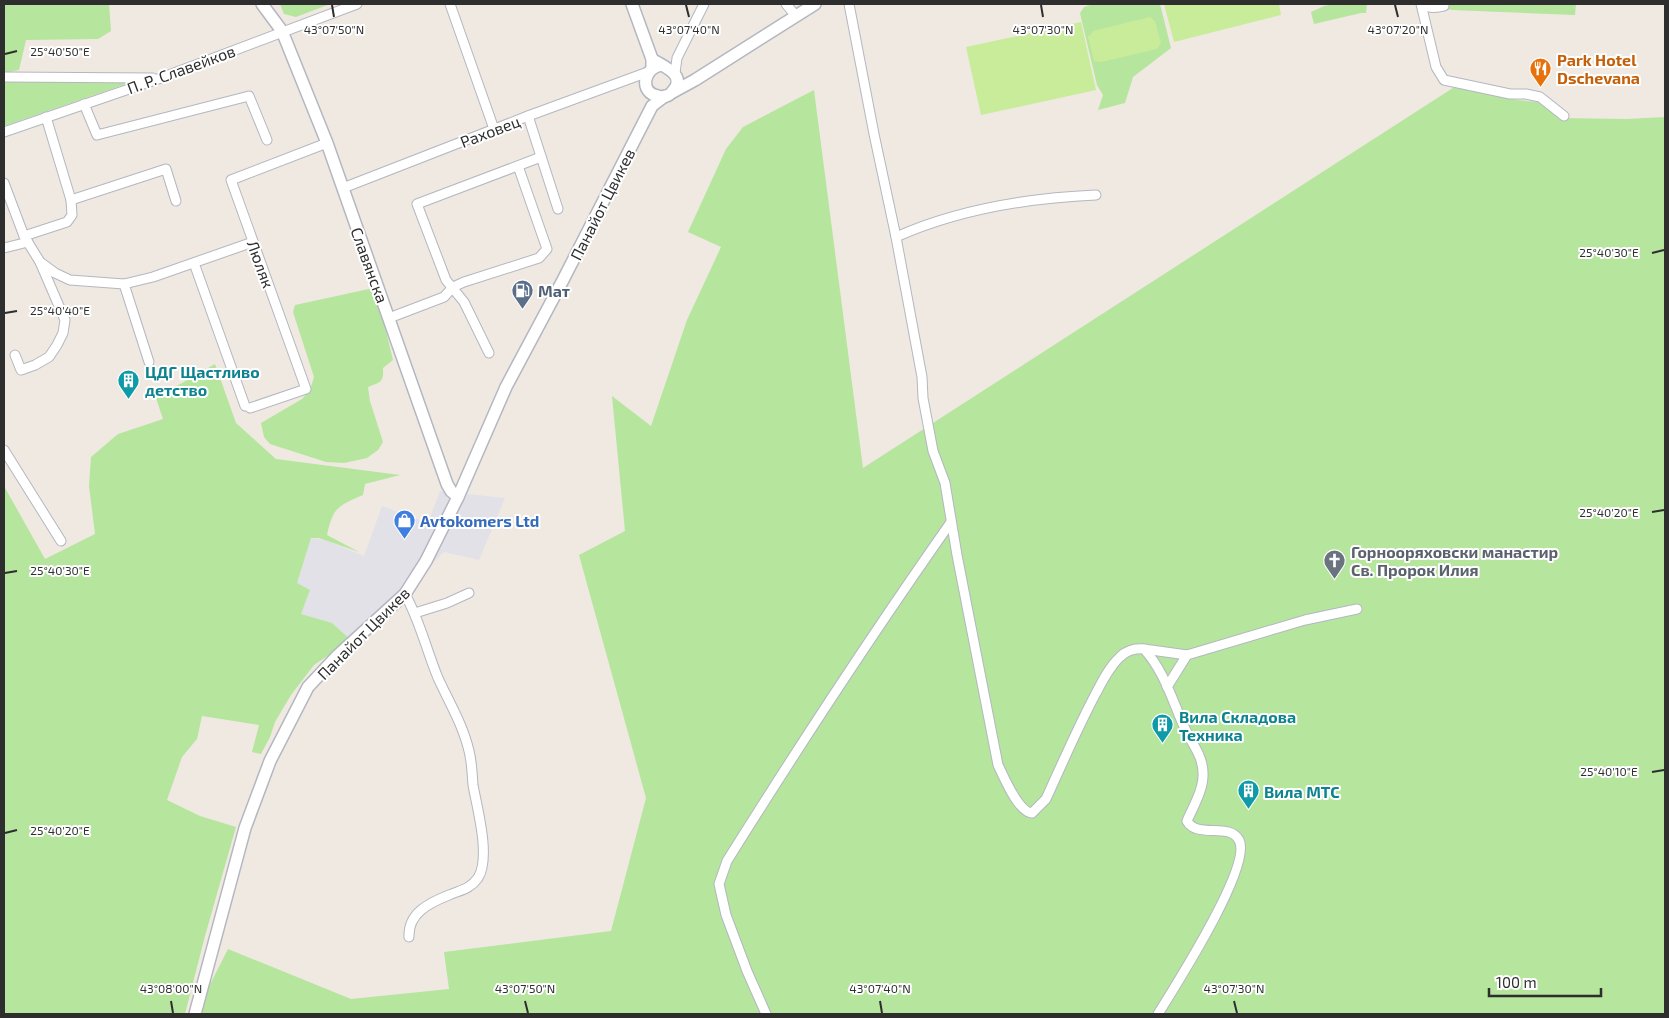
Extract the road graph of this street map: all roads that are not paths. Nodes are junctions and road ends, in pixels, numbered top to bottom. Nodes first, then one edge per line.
1 (262, 4) edge
2 (357, 4) edge
3 (450, 4) edge
4 (632, 4) edge
5 (704, 4) edge
6 (786, 4) edge
7 (815, 4) edge
8 (849, 4) edge
9 (1422, 4) edge
10 (1444, 6) dead end
11 (796, 16) junction
12 (282, 31) junction
13 (678, 58) junction
14 (651, 72) junction
15 (4, 77) edge
16 (161, 78) junction
17 (672, 86) junction
18 (84, 104) junction
19 (652, 106) junction
20 (528, 116) junction
21 (1564, 116) dead end
22 (46, 117) junction
23 (494, 129) junction
24 (4, 132) edge
25 (266, 140) dead end
26 (326, 143) junction
27 (542, 157) junction
28 (518, 166) junction
29 (4, 183) edge
30 (343, 188) junction
31 (1096, 195) dead end
32 (71, 200) junction
33 (176, 202) dead end
34 (558, 209) dead end
35 (896, 237) junction
36 (26, 239) junction
37 (253, 242) junction
38 (4, 248) edge
39 (40, 262) junction
40 (194, 263) junction
41 (124, 284) junction
42 (453, 287) junction
43 (390, 318) junction
44 (489, 352) dead end
45 (16, 355) dead end
46 (149, 362) dead end
47 (4, 450) edge
48 (458, 497) junction
49 (951, 522) junction
50 (60, 541) dead end
51 (468, 593) dead end
52 (404, 594) junction
53 (1357, 609) dead end
54 (415, 613) junction
55 (1144, 648) junction
56 (1188, 655) junction
57 (1168, 687) junction
58 (409, 938) dead end
59 (195, 1014) edge
60 (766, 1014) edge
61 (1158, 1014) edge

1 - 12 street, Славянска
2 - 12 street, П. Р. Славейков
3 - 23 street
4 - 14 street
5 - 13 street
6 - 11 street
7 - 11 street
8 - 35 street
9 - 10 street
9 - 21 street
11 - 17 street
12 - 16 street, П. Р. Славейков
12 - 26 street, Славянска
13 - 14 street
13 - 17 street
14 - 17 street
14 - 17 street
14 - 19 street
14 - 20 street, Раховец
15 - 16 street
16 - 18 street, П. Р. Славейков
17 - 19 street, Панайот Цвикев
18 - 22 street, П. Р. Славейков
18 - 25 street
19 - 48 street, Панайот Цвикев
20 - 23 street, Раховец
20 - 27 street
22 - 24 street, П. Р. Славейков
22 - 32 street
23 - 30 street, Раховец
26 - 30 street, Славянска
26 - 37 street, Люляк
27 - 28 street
27 - 34 street
28 - 42 street
28 - 42 street
29 - 36 street
30 - 43 street, Славянска
31 - 35 street
32 - 33 street
32 - 36 street
35 - 49 street
36 - 38 street
36 - 39 street
37 - 40 street
37 - 40 street, Люляк
39 - 41 street
39 - 45 street
40 - 41 street
41 - 46 street
42 - 43 street
42 - 44 street
43 - 48 street, Славянска
47 - 50 street
48 - 52 street, Панайот Цвикев
49 - 55 street
49 - 60 street
51 - 54 street
52 - 54 street
52 - 59 street, Панайот Цвикев
53 - 56 street
54 - 58 street
55 - 56 street
55 - 57 street
56 - 57 street
57 - 61 street

